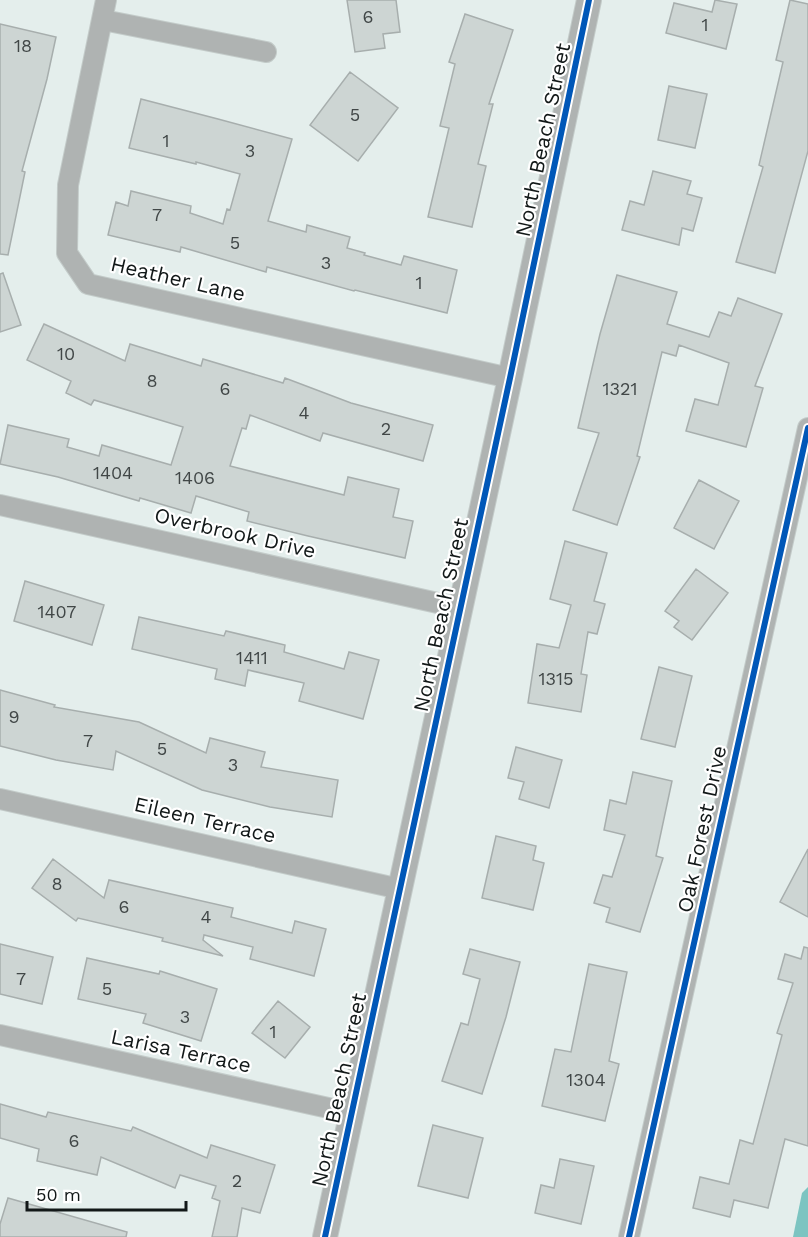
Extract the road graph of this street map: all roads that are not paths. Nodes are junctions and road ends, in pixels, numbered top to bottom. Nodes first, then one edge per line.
1 (106, 0) edge
2 (589, 0) edge
3 (103, 20) junction
4 (266, 52) dead end
5 (510, 378) junction
6 (808, 428) edge
7 (0, 505) edge
8 (460, 608) junction
9 (0, 799) edge
10 (400, 889) junction
11 (0, 1035) edge
12 (351, 1113) junction
13 (325, 1237) edge
14 (629, 1237) edge

1 - 3 street, Heather Lane
2 - 5 street, North Beach Street
3 - 4 street
3 - 5 street, Heather Lane
5 - 8 street, North Beach Street
6 - 14 street, Oak Forest Drive
7 - 8 street, Overbrook Drive
8 - 10 street, North Beach Street
9 - 10 street, Eileen Terrace
10 - 12 street, North Beach Street
11 - 12 street, Larisa Terrace
12 - 13 street, North Beach Street

